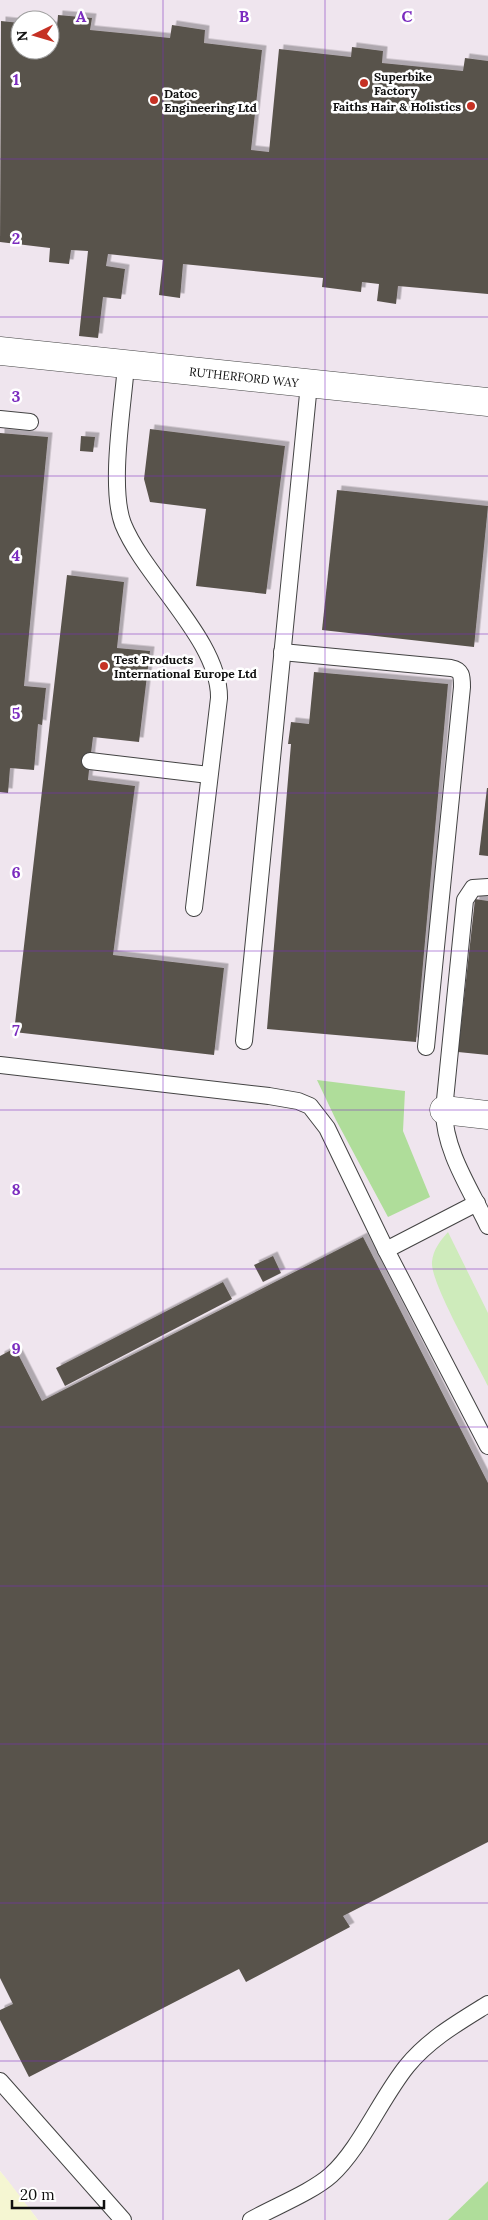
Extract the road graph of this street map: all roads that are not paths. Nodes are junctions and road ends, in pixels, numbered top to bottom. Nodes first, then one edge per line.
1 (0, 351) edge
2 (126, 365) junction
3 (309, 384) junction
4 (488, 402) edge
5 (0, 419) edge
6 (30, 422) dead end
7 (282, 652) junction
8 (90, 761) dead end
9 (209, 775) junction
10 (488, 887) edge
11 (194, 908) dead end
12 (244, 1041) dead end
13 (426, 1047) dead end
14 (0, 1065) edge
15 (444, 1110) junction
16 (488, 1115) edge
17 (477, 1204) junction
18 (488, 1226) edge
19 (386, 1250) junction
20 (488, 1446) edge
21 (488, 2004) edge
22 (0, 2080) edge
23 (123, 2220) edge
24 (251, 2220) edge

1 - 2 street, RUTHERFORD WAY
2 - 3 street, RUTHERFORD WAY
2 - 9 lane
3 - 4 street, RUTHERFORD WAY
3 - 7 lane
5 - 6 lane
7 - 12 lane
7 - 13 lane
8 - 9 lane
9 - 11 lane
10 - 15 lane
14 - 19 lane
15 - 16 street
15 - 17 lane
17 - 18 lane
17 - 19 lane
19 - 20 lane
21 - 24 lane
22 - 23 lane

